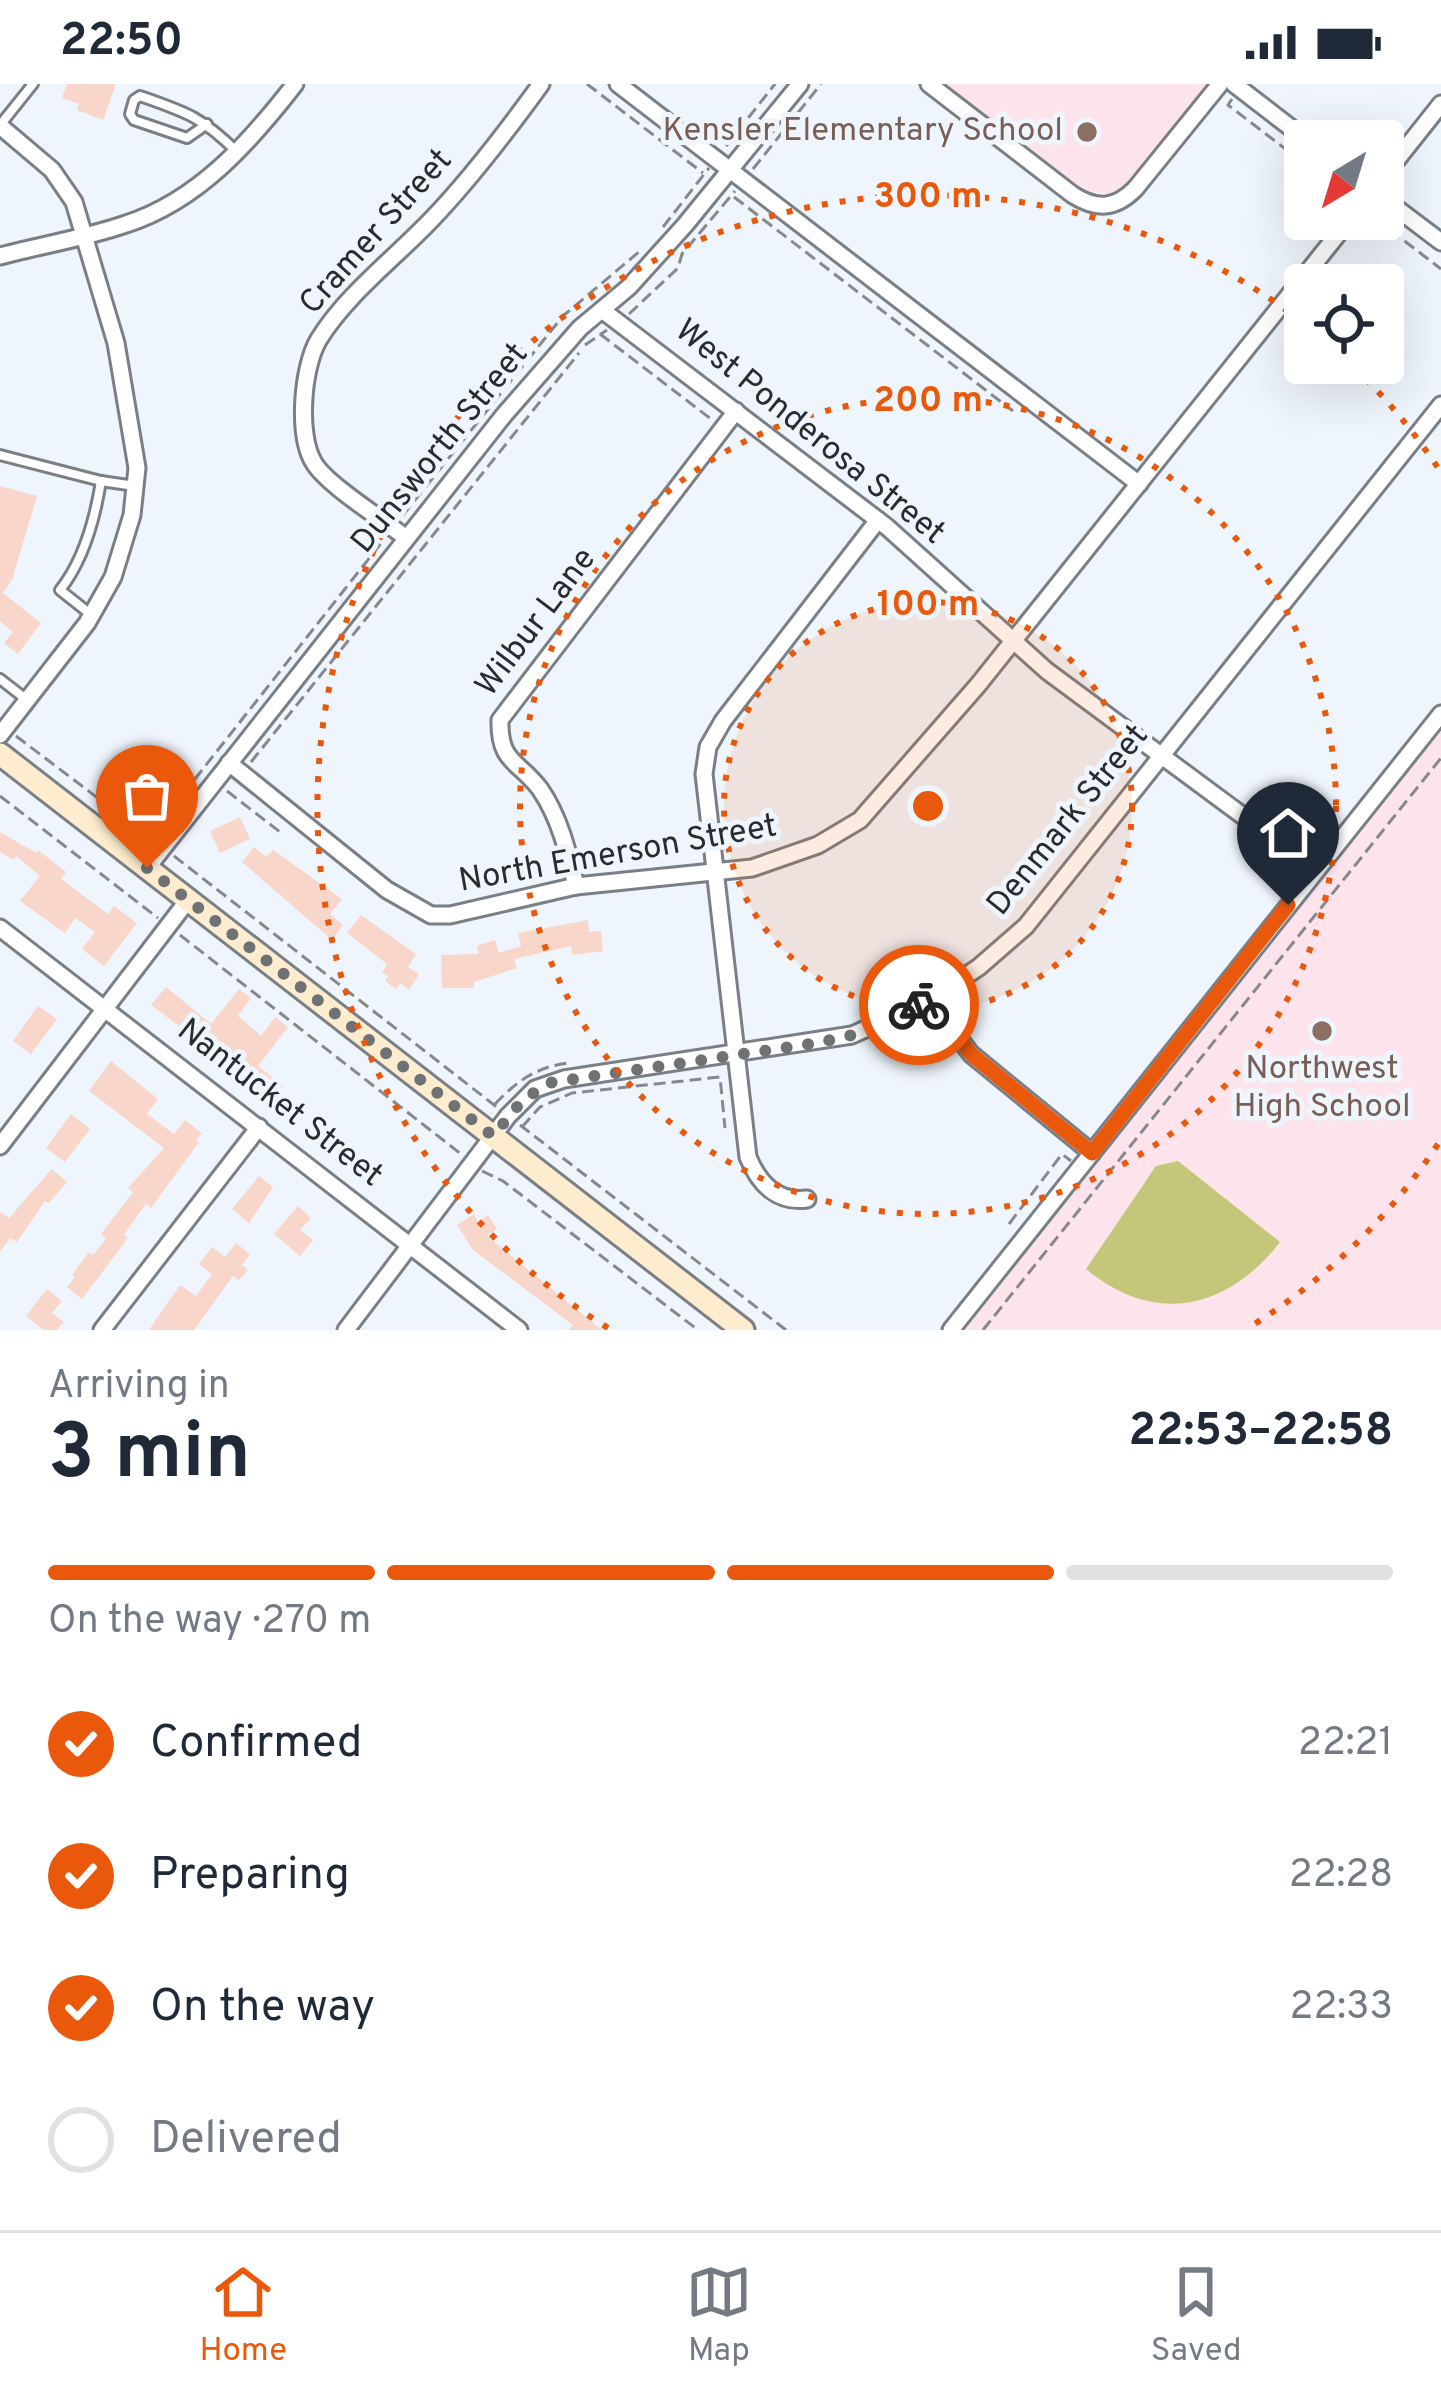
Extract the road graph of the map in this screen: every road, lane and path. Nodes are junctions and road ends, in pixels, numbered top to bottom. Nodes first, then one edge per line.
1 (33, 84) edge
2 (295, 84) edge
3 (541, 84) edge
4 (586, 84) edge
5 (618, 84) edge
6 (800, 84) edge
7 (820, 84) edge
8 (929, 84) edge
9 (1220, 84) edge
10 (1237, 87) edge
11 (1441, 104) edge
12 (1284, 123) edge
13 (207, 124) junction
14 (0, 125) edge
15 (1284, 148) edge
16 (1404, 151) edge
17 (238, 153) junction
18 (737, 175) junction
19 (725, 190) junction
20 (1404, 214) edge
21 (83, 234) junction
22 (1333, 240) edge
23 (1403, 240) edge
24 (1441, 242) edge
25 (0, 256) edge
26 (1441, 269) edge
27 (602, 310) junction
28 (618, 321) junction
29 (600, 334) junction
30 (1441, 405) edge
31 (736, 411) junction
32 (1013, 411) dead end
33 (712, 420) dead end
34 (0, 454) edge
35 (101, 482) junction
36 (1139, 484) junction
37 (136, 487) junction
38 (878, 520) junction
39 (406, 538) junction
40 (92, 615) junction
41 (1013, 641) junction
42 (0, 679) edge
43 (27, 700) junction
44 (1441, 714) edge
45 (3, 731) edge
46 (0, 754) edge
47 (1162, 755) junction
48 (1441, 758) edge
49 (235, 768) junction
50 (0, 796) edge
51 (280, 832) dead end
52 (163, 848) junction
53 (147, 868) junction
54 (1316, 870) junction
55 (715, 873) junction
56 (576, 886) junction
57 (188, 900) junction
58 (168, 926) junction
59 (0, 928) edge
60 (930, 1000) junction
61 (106, 1008) junction
62 (736, 1054) junction
63 (515, 1121) junction
64 (259, 1127) junction
65 (725, 1127) dead end
66 (493, 1136) junction
67 (0, 1146) edge
68 (1092, 1153) junction
69 (472, 1163) junction
70 (807, 1198) dead end
71 (409, 1244) junction
72 (101, 1330) edge
73 (346, 1330) edge
74 (519, 1330) edge
75 (698, 1330) edge
76 (743, 1330) edge
77 (786, 1330) edge
78 (951, 1330) edge
79 (983, 1330) edge

1 - 14 lane
2 - 17 street
3 - 39 street, Cramer Street
4 - 19 path
5 - 18 street
6 - 18 street, Dunsworth Street
7 - 18 path
8 - 9 street
10 - 12 street
10 - 15 path
11 - 16 street
13 - 13 lane
13 - 17 lane
14 - 21 street
17 - 21 street
18 - 19 street, Dunsworth Street
18 - 19 path
18 - 36 street
19 - 27 street, Dunsworth Street
19 - 28 path
19 - 32 path
20 - 24 street
21 - 25 street
21 - 37 street
22 - 36 street, North Emerson Street
23 - 26 path
27 - 28 street, West Ponderosa Street
27 - 39 street, Dunsworth Street
28 - 29 path
28 - 31 street, West Ponderosa Street
29 - 33 path
29 - 49 path
30 - 47 street, Denmark Street
31 - 38 street, West Ponderosa Street
31 - 56 street, Wilbur Lane
34 - 35 lane
35 - 37 lane
35 - 40 lane
36 - 41 street, North Emerson Street
37 - 40 street
38 - 41 street, West Ponderosa Street
38 - 55 street
39 - 49 street, Dunsworth Street
40 - 43 street
41 - 47 street, West Ponderosa Street
41 - 55 street, North Emerson Street
42 - 43 lane
43 - 45 street
44 - 54 street
45 - 52 path
46 - 53 street
47 - 54 street, West Ponderosa Street
47 - 60 street, Denmark Street
48 - 79 path
49 - 51 path
49 - 52 street, Dunsworth Street
49 - 56 street, North Emerson Street
50 - 58 path
52 - 53 street, Dunsworth Street
52 - 63 path
53 - 57 street
54 - 68 street
55 - 56 street, North Emerson Street
55 - 62 street
57 - 58 street
57 - 66 street
58 - 61 street
58 - 69 path
59 - 61 street, Nantucket Street
60 - 62 street, Denmark Street
60 - 68 street
61 - 64 street, Nantucket Street
61 - 67 street
62 - 63 street, Denmark Street
62 - 70 street
63 - 65 path
63 - 66 street, Denmark Street
63 - 77 path
64 - 71 street, Nantucket Street
64 - 72 street
66 - 69 street, Denmark Street
66 - 76 street
68 - 78 street
69 - 71 street, Denmark Street
69 - 75 path
71 - 73 street, Denmark Street
71 - 74 street, Nantucket Street

